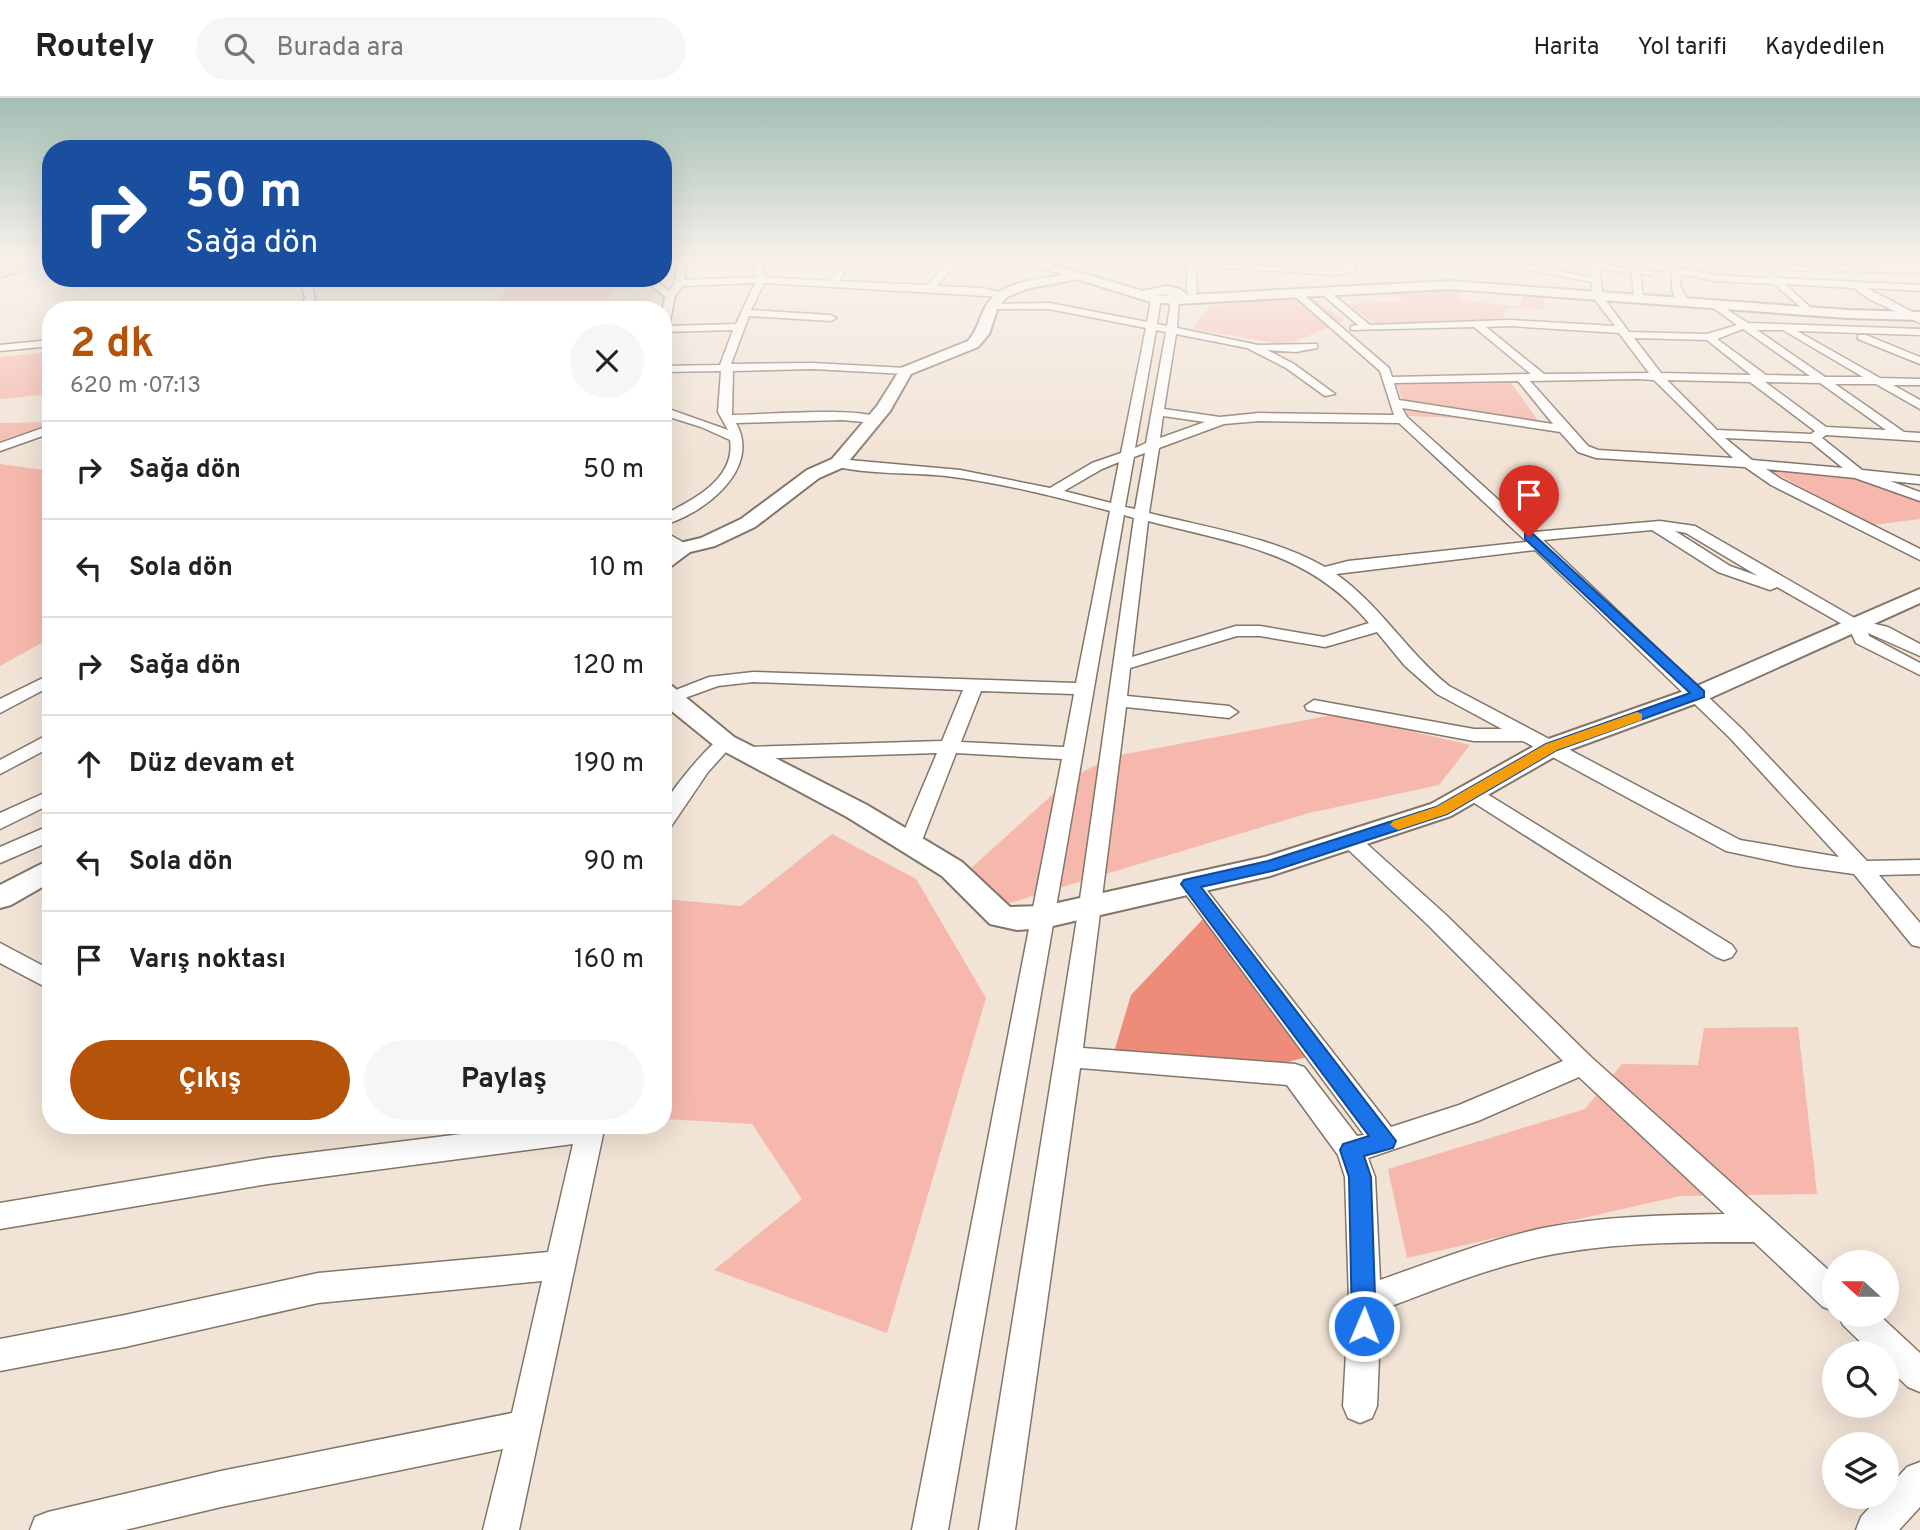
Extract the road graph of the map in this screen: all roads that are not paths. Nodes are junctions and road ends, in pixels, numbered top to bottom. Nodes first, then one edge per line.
1 (739, 330) edge
2 (984, 330) edge
3 (1152, 330) edge
4 (1172, 330) joint
5 (1340, 330) edge
6 (1483, 330) edge
7 (1601, 330) edge
8 (1732, 330) edge
9 (1749, 330) edge
10 (1787, 330) edge
11 (1809, 330) edge
12 (1832, 330) edge
13 (1848, 331) junction
14 (1626, 332) junction
15 (1920, 332) edge
16 (1710, 337) junction
17 (42, 344) edge
18 (1313, 346) dead end
19 (1257, 347) junction
20 (0, 348) edge
21 (1848, 350) dead end
22 (1920, 361) edge
23 (724, 368) junction
24 (672, 369) edge
25 (1891, 370) dead end
26 (906, 371) junction
27 (1657, 376) junction
28 (1521, 377) junction
29 (1541, 377) junction
30 (1757, 378) junction
31 (1389, 380) junction
32 (1825, 380) junction
33 (1880, 381) junction
34 (1917, 382) edge
35 (1329, 394) dead end
36 (1394, 403) junction
37 (1920, 405) edge
38 (1158, 412) junction
39 (672, 414) edge
40 (730, 419) junction
41 (875, 419) junction
42 (1402, 419) junction
43 (1222, 420) junction
44 (1563, 429) junction
45 (42, 432) edge
46 (1714, 434) junction
47 (1818, 435) junction
48 (1901, 435) junction
49 (1920, 437) edge
50 (735, 438) junction
51 (0, 447) edge
52 (1152, 447) junction
53 (1128, 456) junction
54 (838, 463) junction
55 (1746, 463) junction
56 (1858, 474) junction
57 (1920, 480) edge
58 (1053, 492) junction
59 (1920, 497) edge
60 (1130, 513) junction
61 (672, 516) edge
62 (672, 541) edge
63 (1533, 541) junction
64 (683, 548) junction
65 (1920, 555) edge
66 (672, 556) edge
67 (1324, 572) junction
68 (1920, 595) edge
69 (1381, 625) junction
70 (1854, 626) junction
71 (1920, 651) edge
72 (1122, 665) junction
73 (1920, 670) edge
74 (42, 684) edge
75 (974, 686) junction
76 (1086, 689) junction
77 (672, 693) edge
78 (1699, 694) junction
79 (672, 698) edge
80 (1117, 700) junction
81 (1314, 706) dead end
82 (0, 707) edge
83 (1229, 712) dead end
84 (1540, 741) junction
85 (42, 744) edge
86 (735, 747) junction
87 (948, 748) junction
88 (1074, 754) junction
89 (0, 768) edge
90 (1472, 793) junction
91 (42, 801) edge
92 (672, 809) edge
93 (0, 822) edge
94 (42, 836) edge
95 (1350, 841) junction
96 (910, 843) junction
97 (0, 856) edge
98 (1920, 867) edge
99 (1863, 868) junction
100 (42, 874) edge
101 (1190, 884) junction
102 (0, 898) edge
103 (1091, 906) junction
104 (1044, 917) junction
105 (1920, 939) edge
106 (1724, 951) dead end
107 (0, 952) edge
108 (42, 976) edge
109 (1068, 1057) junction
110 (1582, 1064) junction
111 (546, 1134) edge
112 (590, 1134) edge
113 (1385, 1141) junction
114 (1351, 1150) junction
115 (0, 1216) edge
116 (1761, 1228) junction
117 (562, 1265) junction
118 (1822, 1285) edge
119 (1365, 1300) junction
120 (1868, 1327) edge
121 (0, 1355) edge
122 (1920, 1375) edge
123 (1360, 1406) dead end
124 (526, 1426) junction
125 (1920, 1480) edge
126 (48, 1530) edge
127 (501, 1530) edge
128 (930, 1530) edge
129 (997, 1530) edge
130 (1874, 1530) edge

1 - 23 street
2 - 26 street
3 - 53 street
4 - 19 street
4 - 38 street
5 - 31 street
6 - 29 street
7 - 14 street
8 - 16 street
9 - 32 street
10 - 33 street
11 - 21 street
12 - 13 street
13 - 15 street
13 - 22 street
14 - 16 street
14 - 27 street
16 - 30 street
17 - 20 street
18 - 19 street
19 - 35 street
23 - 24 street
23 - 26 street
23 - 40 street
25 - 34 street
26 - 41 street
27 - 29 street
27 - 30 street
27 - 46 street
28 - 29 street
28 - 31 street
28 - 44 street
30 - 32 street
30 - 47 street
31 - 36 street
32 - 33 street
32 - 48 street
33 - 34 street
33 - 37 street
36 - 42 street
36 - 44 street
38 - 43 street
38 - 52 street
39 - 50 street
40 - 41 street
40 - 50 street
41 - 54 street
42 - 43 street
42 - 63 street
43 - 52 street
44 - 55 street
45 - 51 street
46 - 47 street
46 - 55 street
47 - 48 street
47 - 56 street
48 - 49 street
50 - 61 street
52 - 53 street
52 - 60 street
53 - 58 street
53 - 60 street
54 - 58 street
54 - 64 street
55 - 56 street
55 - 65 street
56 - 57 street
56 - 59 street
58 - 60 street
60 - 67 street
60 - 72 street
60 - 76 street
62 - 64 street
63 - 67 street
63 - 70 street
63 - 78 street
64 - 66 street
67 - 69 street
68 - 70 street
69 - 72 street
69 - 84 street
70 - 71 street
70 - 73 street
70 - 78 street
72 - 80 street
74 - 82 street
75 - 76 street
75 - 77 street
75 - 87 street
76 - 88 street
78 - 84 street
78 - 99 street
79 - 86 street
80 - 83 street
80 - 103 street
81 - 84 street
84 - 90 street
84 - 99 street
85 - 89 street
86 - 87 street
86 - 92 street
86 - 96 street
87 - 88 street
87 - 96 street
88 - 104 street
90 - 95 street
90 - 106 street
91 - 93 street
94 - 97 street
95 - 101 street
95 - 110 street
96 - 104 street
98 - 99 street
99 - 105 street
100 - 102 street
101 - 103 street
101 - 113 street
103 - 104 street
103 - 109 street
104 - 128 street
107 - 108 street
109 - 114 street
109 - 129 street
110 - 113 street
110 - 116 street
111 - 115 street
112 - 117 street
113 - 114 street
114 - 119 street
116 - 118 street
116 - 119 street
117 - 121 street
117 - 124 street
119 - 123 street
120 - 122 street
124 - 126 street
124 - 127 street
125 - 130 street

